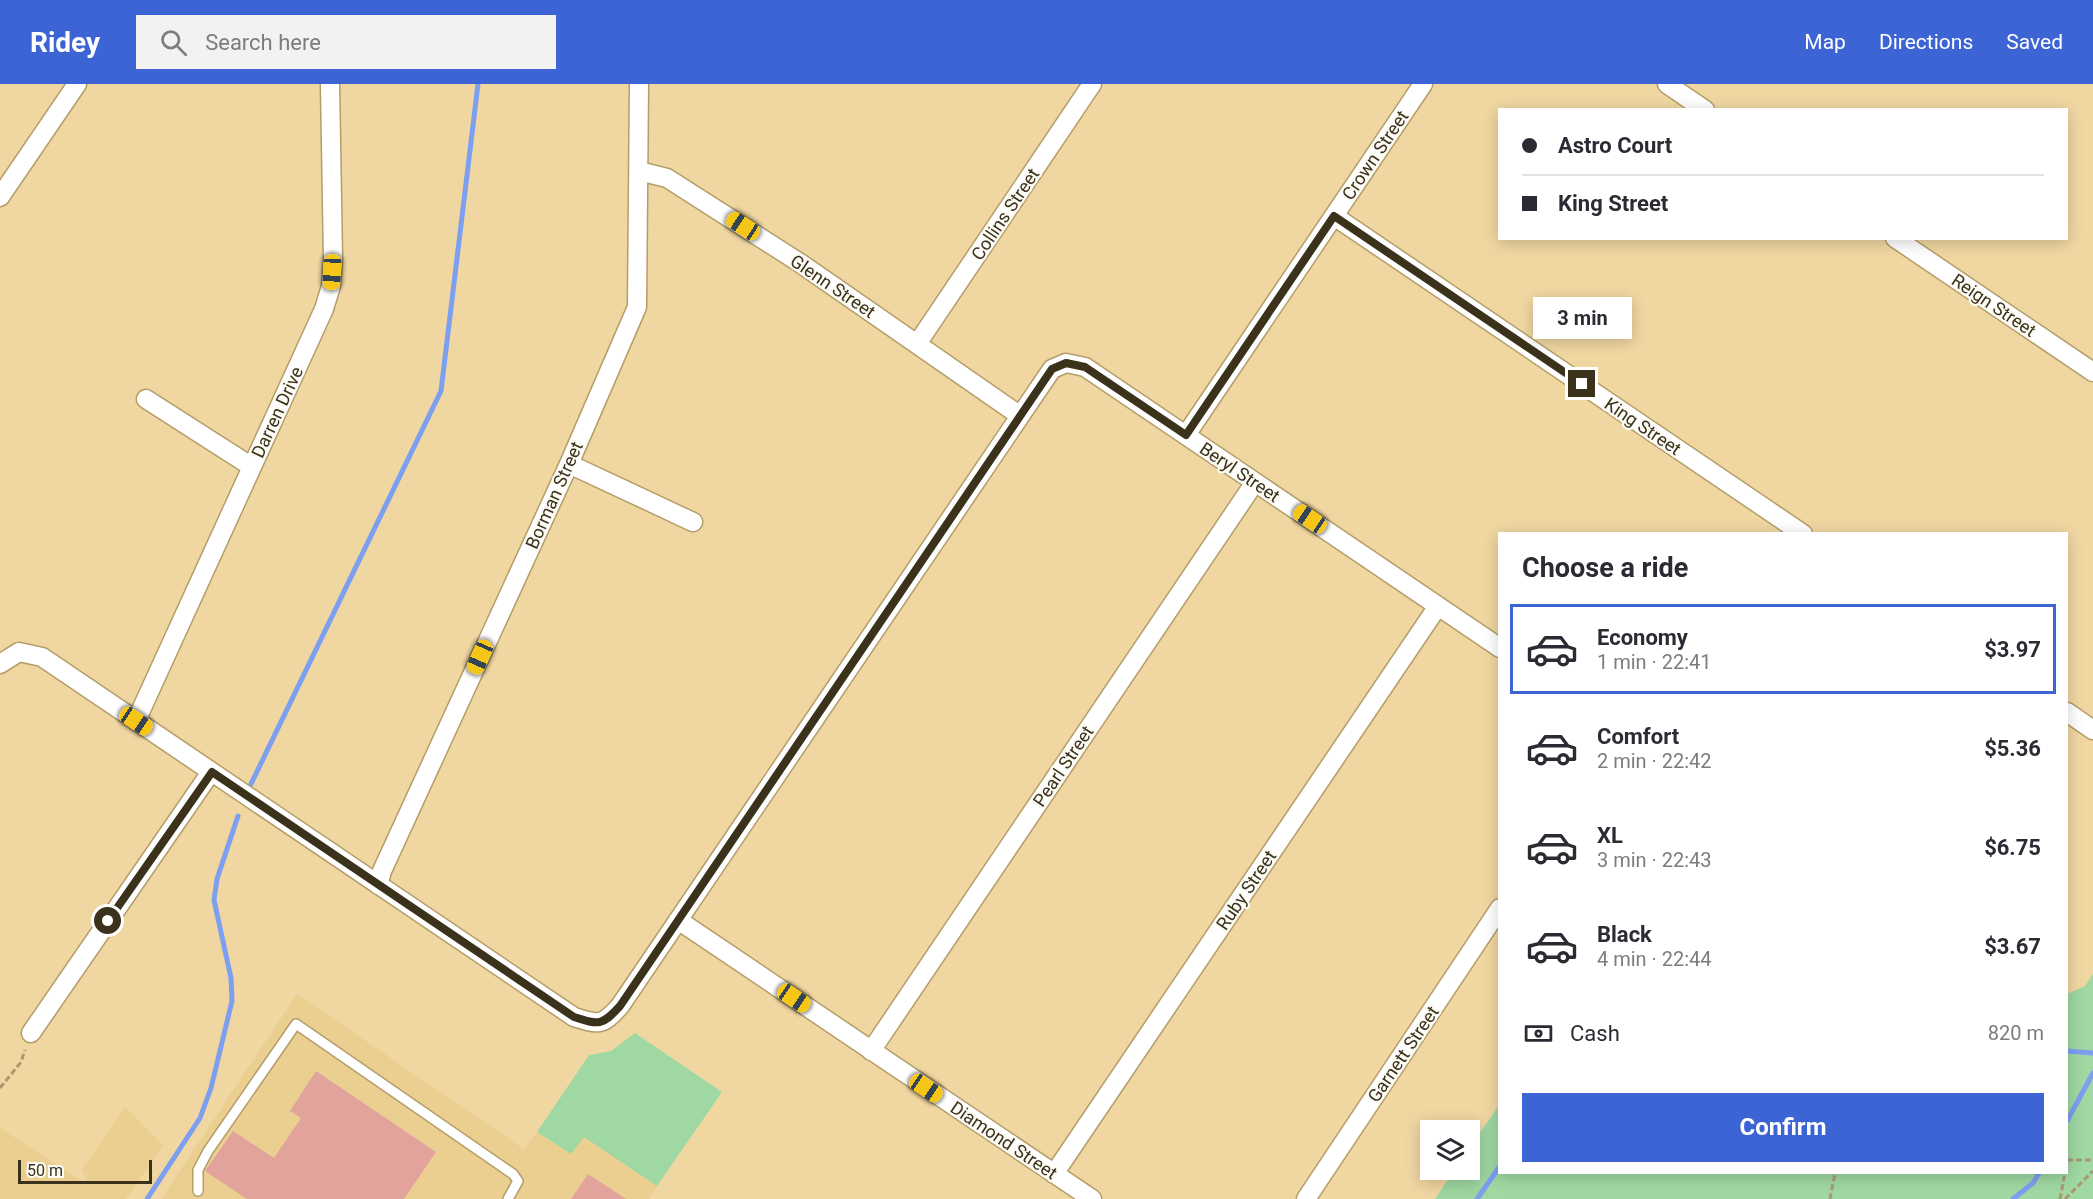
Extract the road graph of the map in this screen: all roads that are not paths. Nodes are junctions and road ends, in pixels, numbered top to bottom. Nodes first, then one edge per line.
1 (77, 84) edge
2 (330, 84) edge
3 (639, 84) edge
4 (1092, 84) edge
5 (1423, 84) edge
6 (1667, 84) edge
7 (1702, 108) edge
8 (639, 171) junction
9 (0, 197) edge
10 (1334, 216) junction
11 (1898, 240) edge
12 (917, 344) junction
13 (2093, 372) edge
14 (146, 399) dead end
15 (1019, 415) junction
16 (1186, 435) junction
17 (568, 464) junction
18 (252, 467) junction
19 (1255, 482) junction
20 (693, 522) dead end
21 (1800, 532) edge
22 (1438, 606) junction
23 (1498, 647) edge
24 (0, 664) edge
25 (2068, 713) edge
26 (136, 721) junction
27 (2093, 730) edge
28 (212, 772) junction
29 (378, 885) junction
30 (1498, 911) edge
31 (678, 920) junction
32 (31, 1033) road end
33 (872, 1051) junction
34 (1054, 1174) junction
35 (198, 1191) dead end
36 (508, 1199) edge
37 (1092, 1199) edge
38 (1306, 1199) edge

1 - 9 street
2 - 18 street, Darren Drive
3 - 8 street, Borman Street
4 - 12 street, Collins Street
5 - 10 street, Crown Street
6 - 7 street
8 - 12 street, Glenn Street
8 - 17 street, Borman Street
10 - 16 street, Crown Street
10 - 21 street, King Street
11 - 13 street, Reign Street
12 - 15 street, Glenn Street
14 - 18 street
15 - 16 street, Beryl Street
15 - 31 street
16 - 19 street, Beryl Street
17 - 20 street
17 - 29 street, Borman Street
18 - 26 street, Darren Drive
19 - 22 street, Beryl Street
19 - 33 street, Pearl Street
22 - 23 street, Beryl Street
22 - 34 street, Ruby Street
24 - 26 street
25 - 27 street
26 - 28 street
28 - 29 street
28 - 32 street
29 - 31 street
30 - 38 street, Garnett Street
31 - 33 street, Diamond Street
33 - 34 street, Diamond Street
34 - 37 street, Diamond Street
35 - 36 lane

